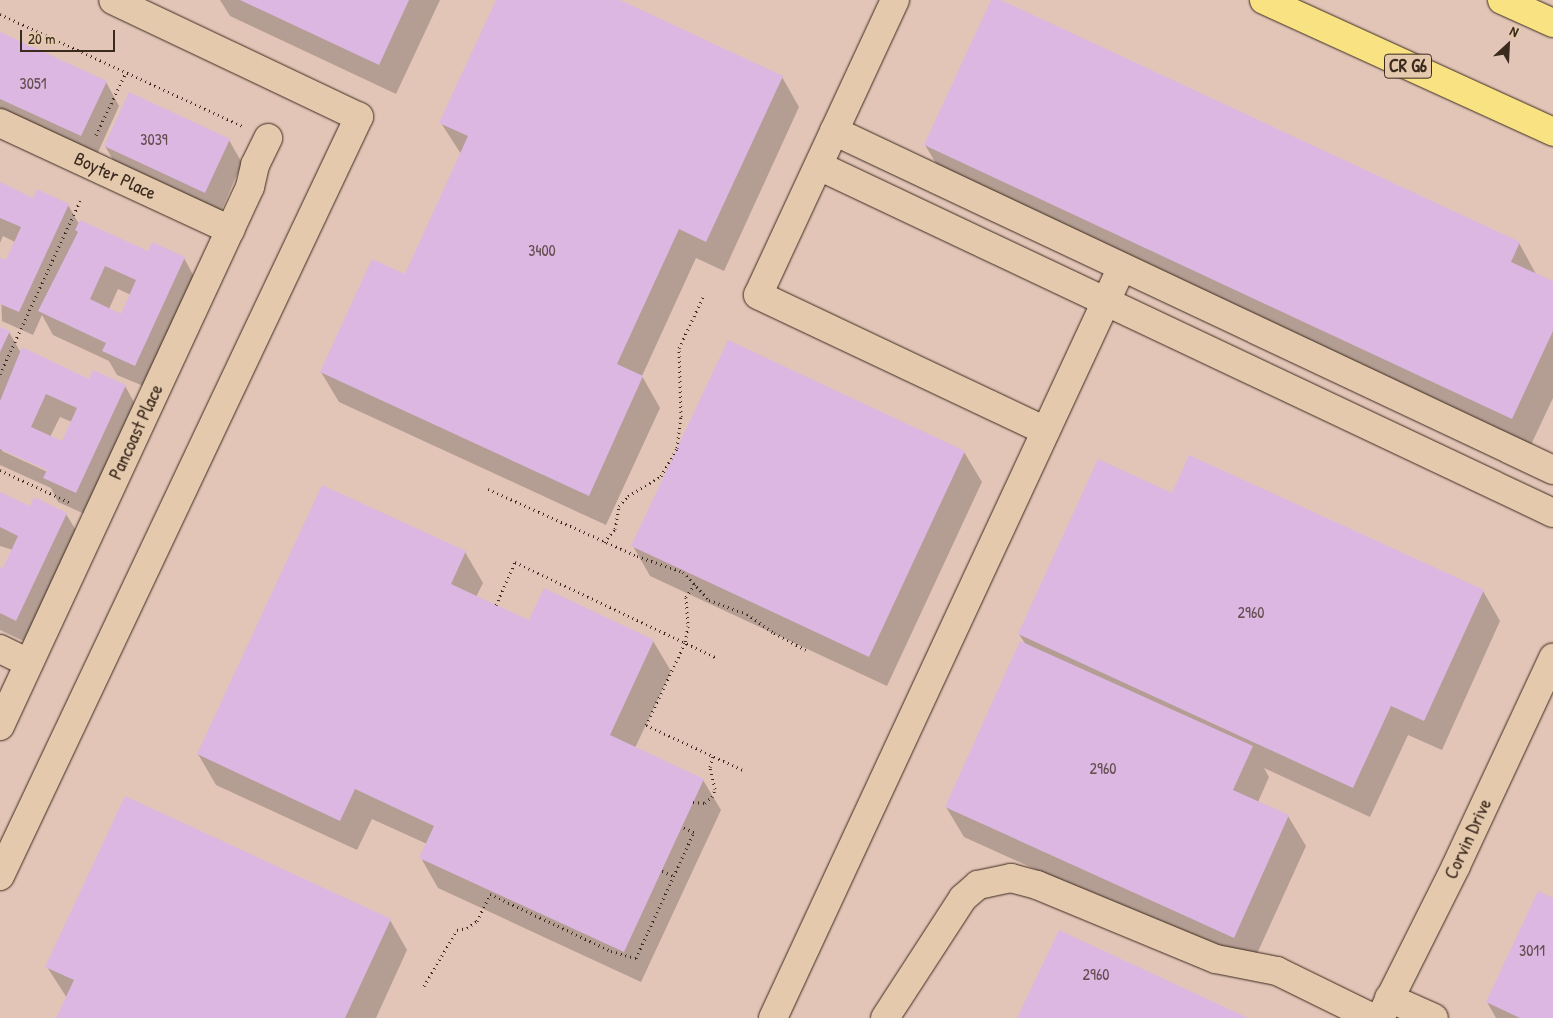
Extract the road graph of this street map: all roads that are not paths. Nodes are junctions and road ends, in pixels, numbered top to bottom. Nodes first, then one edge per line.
1 (113, 0) edge
2 (895, 0) edge
3 (1264, 0) edge
4 (1502, 0) edge
5 (1553, 23) edge
6 (0, 123) edge
7 (834, 131) junction
8 (1553, 132) edge
9 (268, 138) road end
10 (819, 166) junction
11 (230, 230) junction
12 (1122, 267) junction
13 (1106, 302) junction
14 (1046, 431) junction
15 (1553, 470) edge
16 (1553, 513) edge
17 (0, 649) edge
18 (1553, 658) edge
19 (29, 663) junction
20 (0, 726) edge
21 (0, 876) edge
22 (1381, 1011) edge
23 (773, 1018) edge
24 (885, 1018) edge
25 (1434, 1018) edge

1 - 21 street
2 - 7 street
3 - 8 highway, CR G6
4 - 5 highway
6 - 11 street, Boyter Place
7 - 10 street
7 - 12 street
9 - 11 street, Pancoast Place
10 - 13 street
10 - 14 street
11 - 19 street, Pancoast Place
12 - 13 street
12 - 15 street
13 - 14 street
13 - 16 street
14 - 23 street
17 - 19 street
18 - 22 street, Corvin Drive
19 - 20 street, Pancoast Place
22 - 24 street
22 - 25 street

